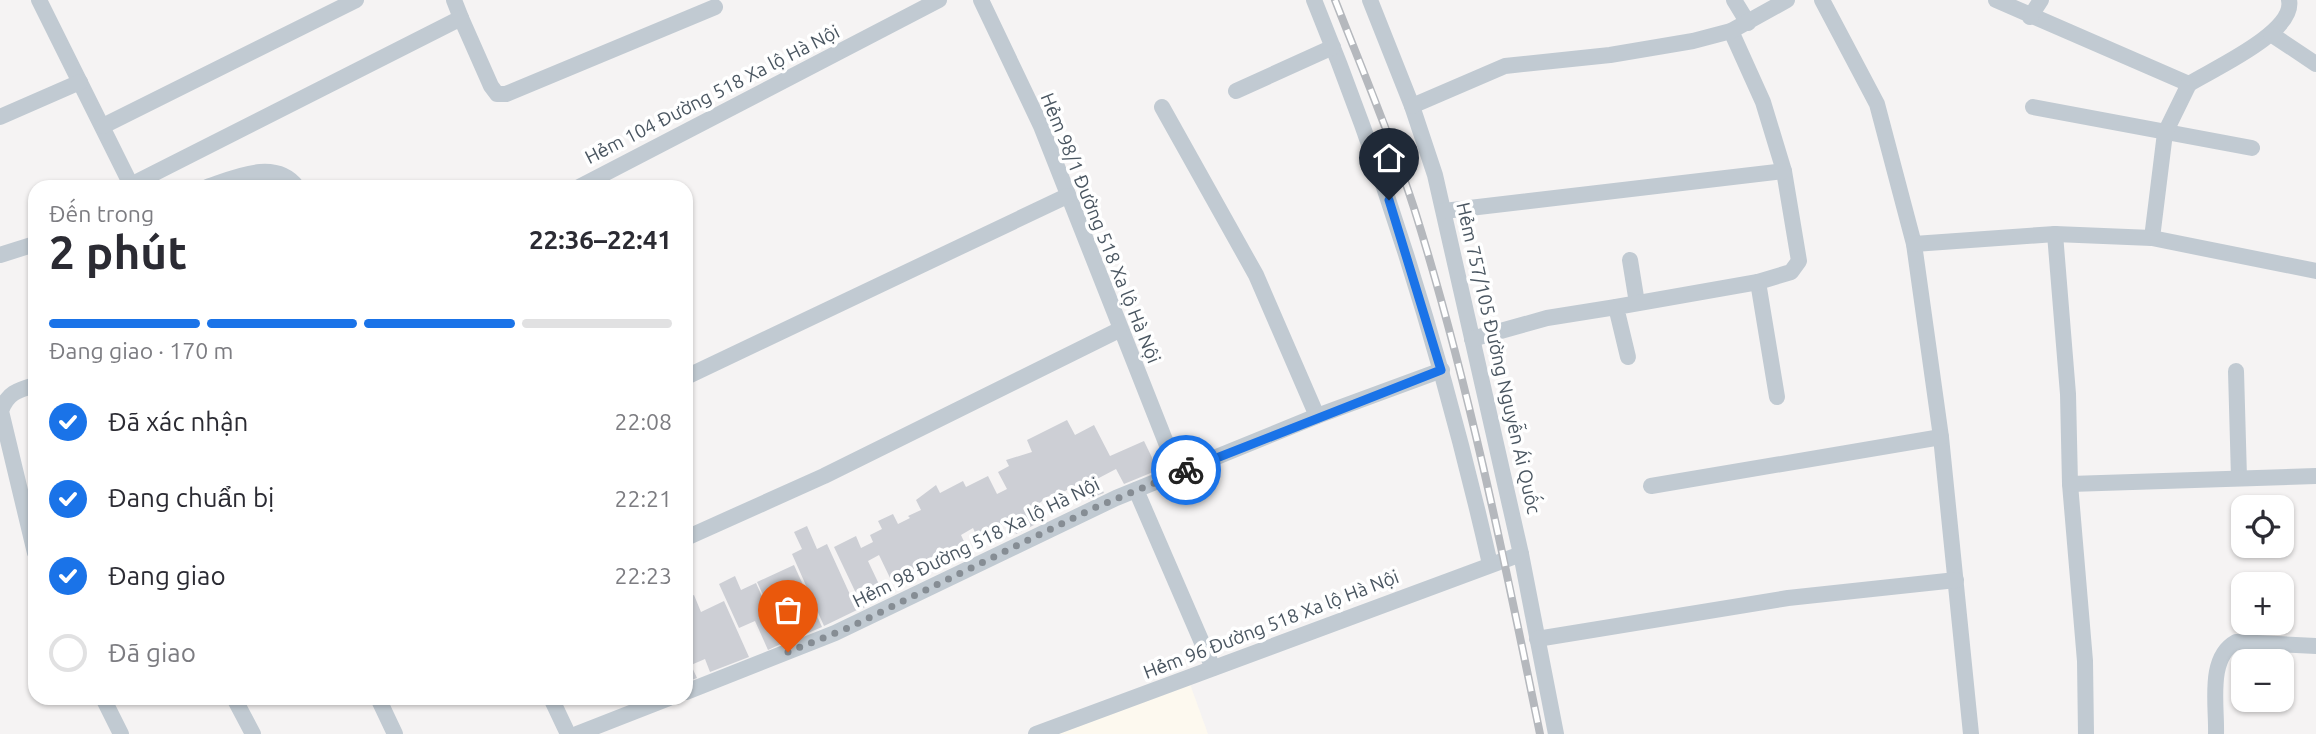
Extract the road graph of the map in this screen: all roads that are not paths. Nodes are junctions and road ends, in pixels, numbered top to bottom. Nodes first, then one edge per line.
1 (39, 0) edge
2 (356, 0) edge
3 (454, 0) edge
4 (939, 0) edge
5 (981, 0) edge
6 (1314, 0) edge
7 (1370, 0) edge
8 (1734, 0) edge
9 (1787, 0) edge
10 (1822, 0) edge
11 (1996, 0) edge
12 (2041, 0) edge
13 (2289, 0) edge
14 (715, 6) dead end
15 (914, 6) edge
16 (2030, 16) junction
17 (461, 18) junction
18 (1748, 23) junction
19 (1731, 31) junction
20 (2271, 34) junction
21 (1333, 47) junction
22 (2316, 64) edge
23 (80, 82) junction
24 (2189, 84) junction
25 (1236, 91) dead end
26 (1412, 106) junction
27 (1162, 107) dead end
28 (2033, 107) dead end
29 (0, 117) edge
30 (103, 126) junction
31 (2165, 133) junction
32 (2252, 148) dead end
33 (1784, 171) junction
34 (129, 180) edge
35 (144, 180) edge
36 (233, 180) edge
37 (290, 180) edge
38 (592, 180) edge
39 (1067, 196) junction
40 (1444, 211) junction
41 (2055, 233) junction
42 (2152, 238) junction
43 (1914, 244) junction
44 (28, 246) edge
45 (0, 255) edge
46 (1630, 260) dead end
47 (2316, 271) edge
48 (1758, 282) junction
49 (1637, 303) junction
50 (1616, 307) junction
51 (1119, 330) junction
52 (1472, 339) junction
53 (1628, 357) dead end
54 (1441, 370) junction
55 (2236, 371) dead end
56 (693, 374) edge
57 (28, 387) edge
58 (1777, 397) dead end
59 (1317, 416) junction
60 (1941, 437) junction
61 (1178, 473) junction
62 (2316, 476) edge
63 (2239, 478) junction
64 (2070, 484) junction
65 (1651, 486) dead end
66 (1136, 490) junction
67 (28, 523) edge
68 (693, 535) edge
69 (1521, 554) junction
70 (1490, 564) junction
71 (1956, 580) junction
72 (1537, 639) junction
73 (2316, 646) edge
74 (1213, 668) junction
75 (693, 689) edge
76 (106, 705) edge
77 (238, 705) edge
78 (381, 705) edge
79 (554, 705) edge
80 (651, 705) edge
81 (121, 734) edge
82 (253, 734) edge
83 (395, 734) edge
84 (568, 734) edge
85 (577, 734) edge
86 (1036, 734) edge
87 (1556, 734) edge
88 (1971, 734) edge
89 (2086, 734) edge
90 (2216, 734) edge

1 - 23 street
2 - 30 street
3 - 17 street
4 - 15 street, Hẻm 104 Đường 518 Xa lộ Hà Nội
5 - 39 street, Hẻm 98/1 Đường 518 Xa lộ Hà Nội
6 - 21 street
7 - 26 street, Hẻm 757/105 Đường Nguyễn Ái Quốc
8 - 18 street
9 - 18 street
10 - 43 street
11 - 16 street
12 - 16 street
13 - 20 street
14 - 17 street
15 - 38 street, Hẻm 104 Đường 518 Xa lộ Hà Nội
16 - 24 street
17 - 35 street
18 - 19 street
19 - 26 street
19 - 33 street
20 - 22 street
20 - 24 street
21 - 25 street
21 - 54 street
23 - 29 street
23 - 30 street
24 - 31 street
26 - 40 street, Hẻm 757/105 Đường Nguyễn Ái Quốc
27 - 59 street
28 - 31 street
30 - 34 street
31 - 32 street
31 - 42 street
33 - 40 street
33 - 48 street
36 - 37 street
39 - 51 street, Hẻm 98/1 Đường 518 Xa lộ Hà Nội
39 - 56 street
40 - 52 street, Hẻm 757/105 Đường Nguyễn Ái Quốc
41 - 42 street
41 - 43 street
41 - 64 street
42 - 47 street
43 - 60 street
44 - 45 street
46 - 49 street
48 - 49 street
48 - 58 street
49 - 50 street
50 - 52 street
50 - 53 street
51 - 61 street, Hẻm 98/1 Đường 518 Xa lộ Hà Nội
51 - 68 street
52 - 69 street, Hẻm 757/105 Đường Nguyễn Ái Quốc
54 - 59 street, Hẻm 98 Đường 518 Xa lộ Hà Nội
54 - 70 street
55 - 63 street
57 - 67 street
59 - 61 street, Hẻm 98 Đường 518 Xa lộ Hà Nội
60 - 65 street
60 - 71 street
61 - 66 street, Hẻm 98 Đường 518 Xa lộ Hà Nội
62 - 63 street
63 - 64 street
64 - 89 street
66 - 74 street
66 - 75 street, Hẻm 98 Đường 518 Xa lộ Hà Nội
69 - 70 street, Hẻm 96 Đường 518 Xa lộ Hà Nội
69 - 72 street, Hẻm 757/105 Đường Nguyễn Ái Quốc
70 - 74 street, Hẻm 96 Đường 518 Xa lộ Hà Nội
71 - 72 street
71 - 88 street
72 - 87 street, Hẻm 757/105 Đường Nguyễn Ái Quốc
73 - 90 street
74 - 86 street, Hẻm 96 Đường 518 Xa lộ Hà Nội
76 - 81 street
77 - 82 street
78 - 83 street
79 - 84 street
80 - 85 street

